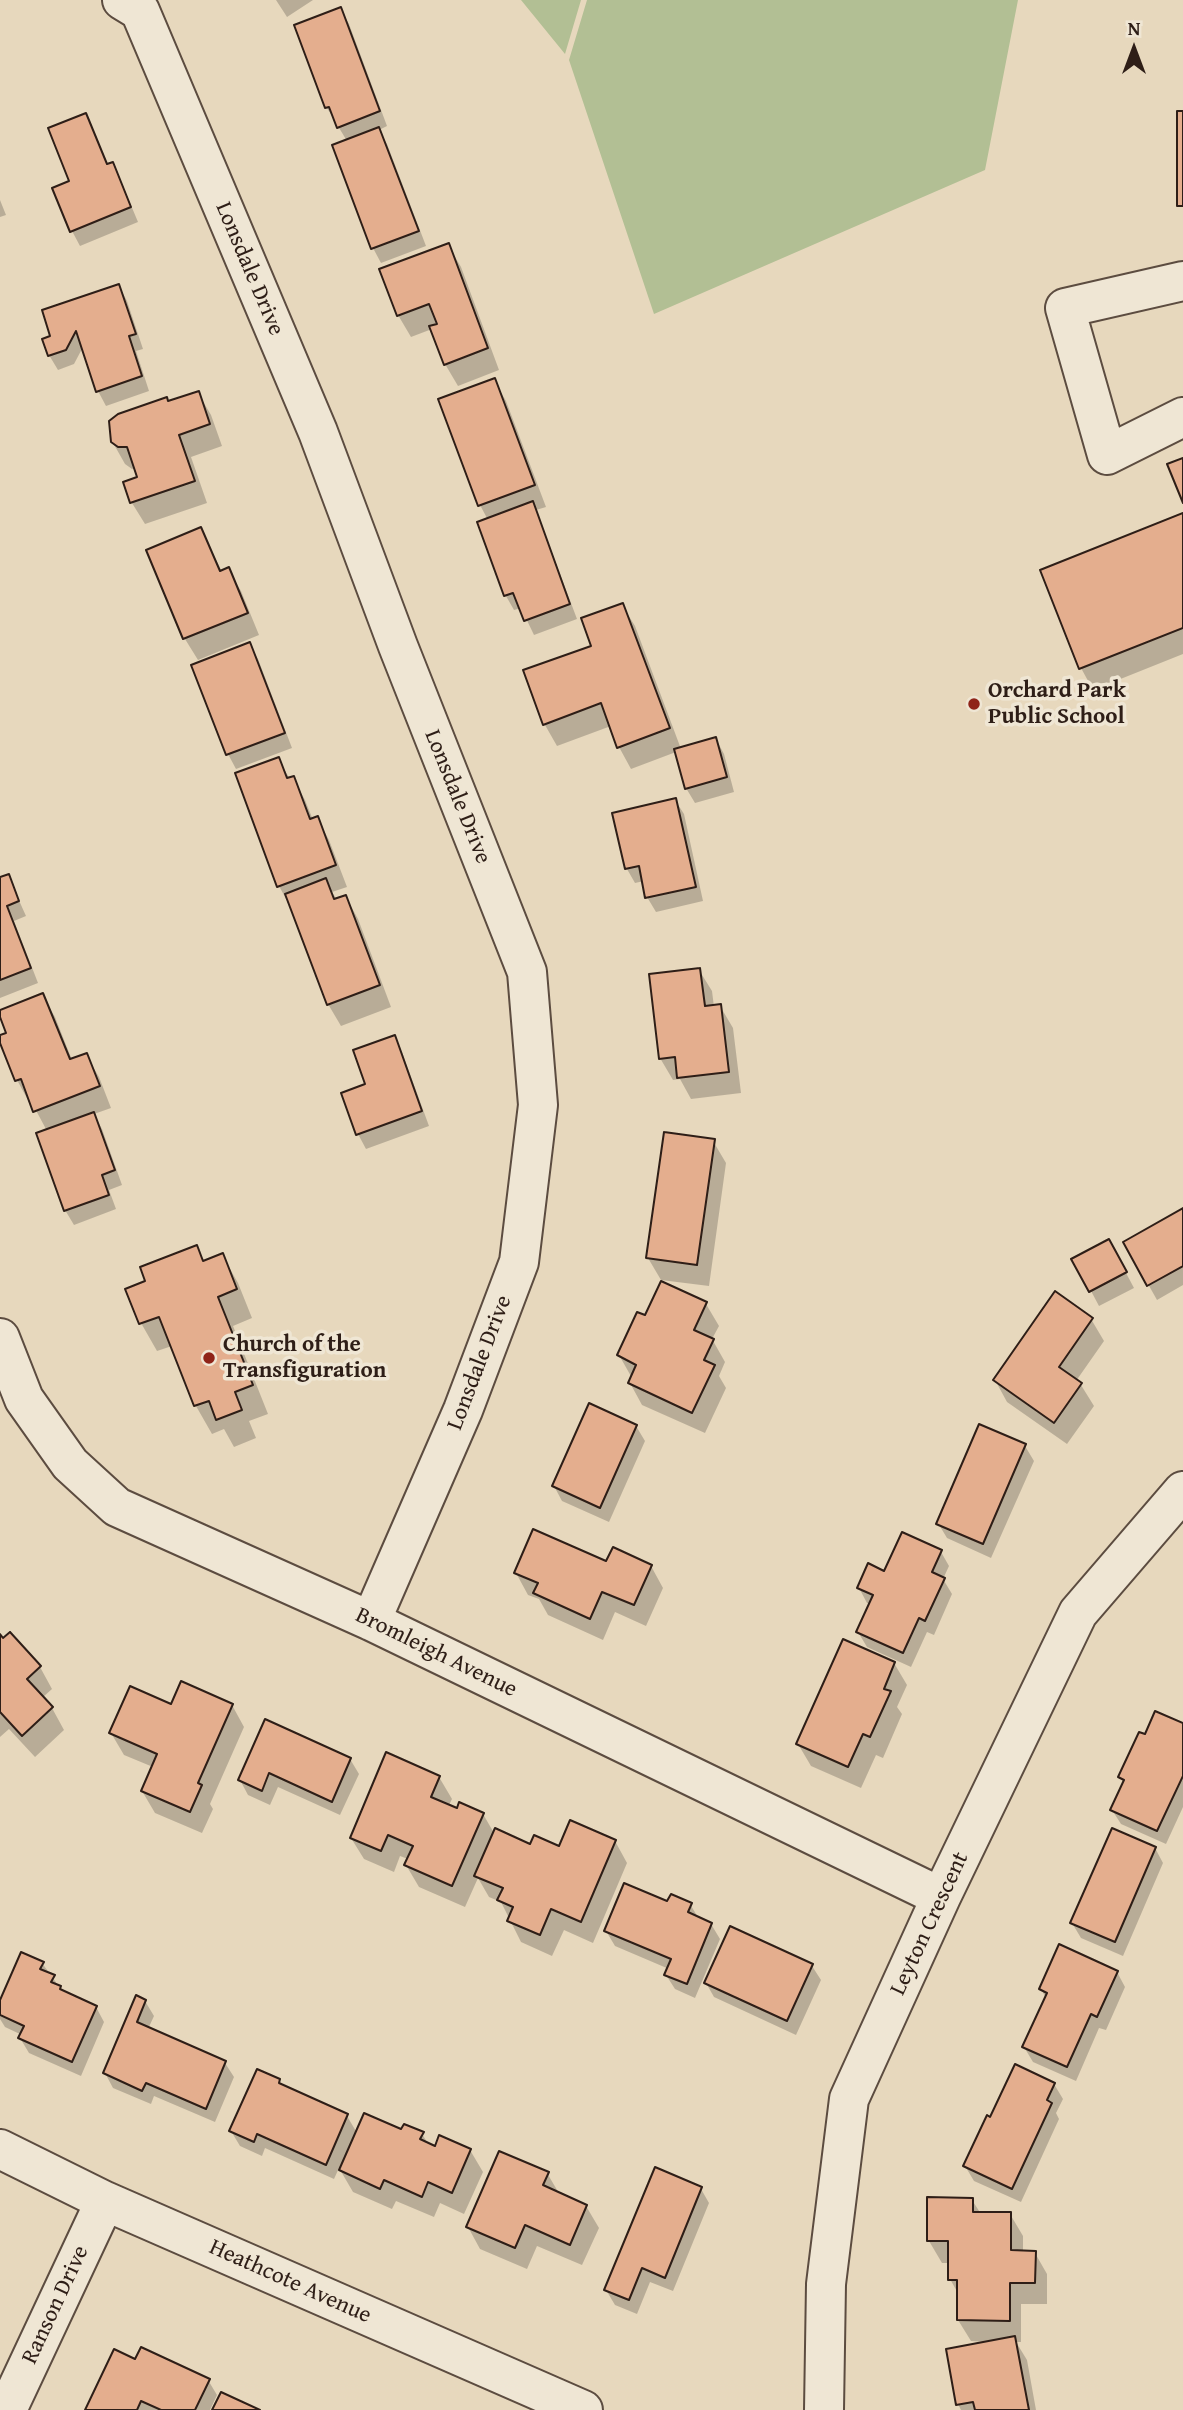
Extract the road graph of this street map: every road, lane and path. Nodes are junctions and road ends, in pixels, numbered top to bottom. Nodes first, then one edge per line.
1 (122, 0) edge
2 (1183, 281) edge
3 (1183, 417) edge
4 (0, 1338) edge
5 (1183, 1491) edge
6 (372, 1621) junction
7 (941, 1897) junction
8 (0, 2149) edge
9 (105, 2201) junction
10 (7, 2410) edge
11 (583, 2410) edge
12 (824, 2410) edge

1 - 6 street, Lonsdale Drive
2 - 3 street
4 - 6 street, Bromleigh Avenue
5 - 7 street, Leyton Crescent
6 - 7 street, Bromleigh Avenue
7 - 12 street, Leyton Crescent
8 - 9 street, Heathcote Avenue
9 - 10 street, Ranson Drive
9 - 11 street, Heathcote Avenue

